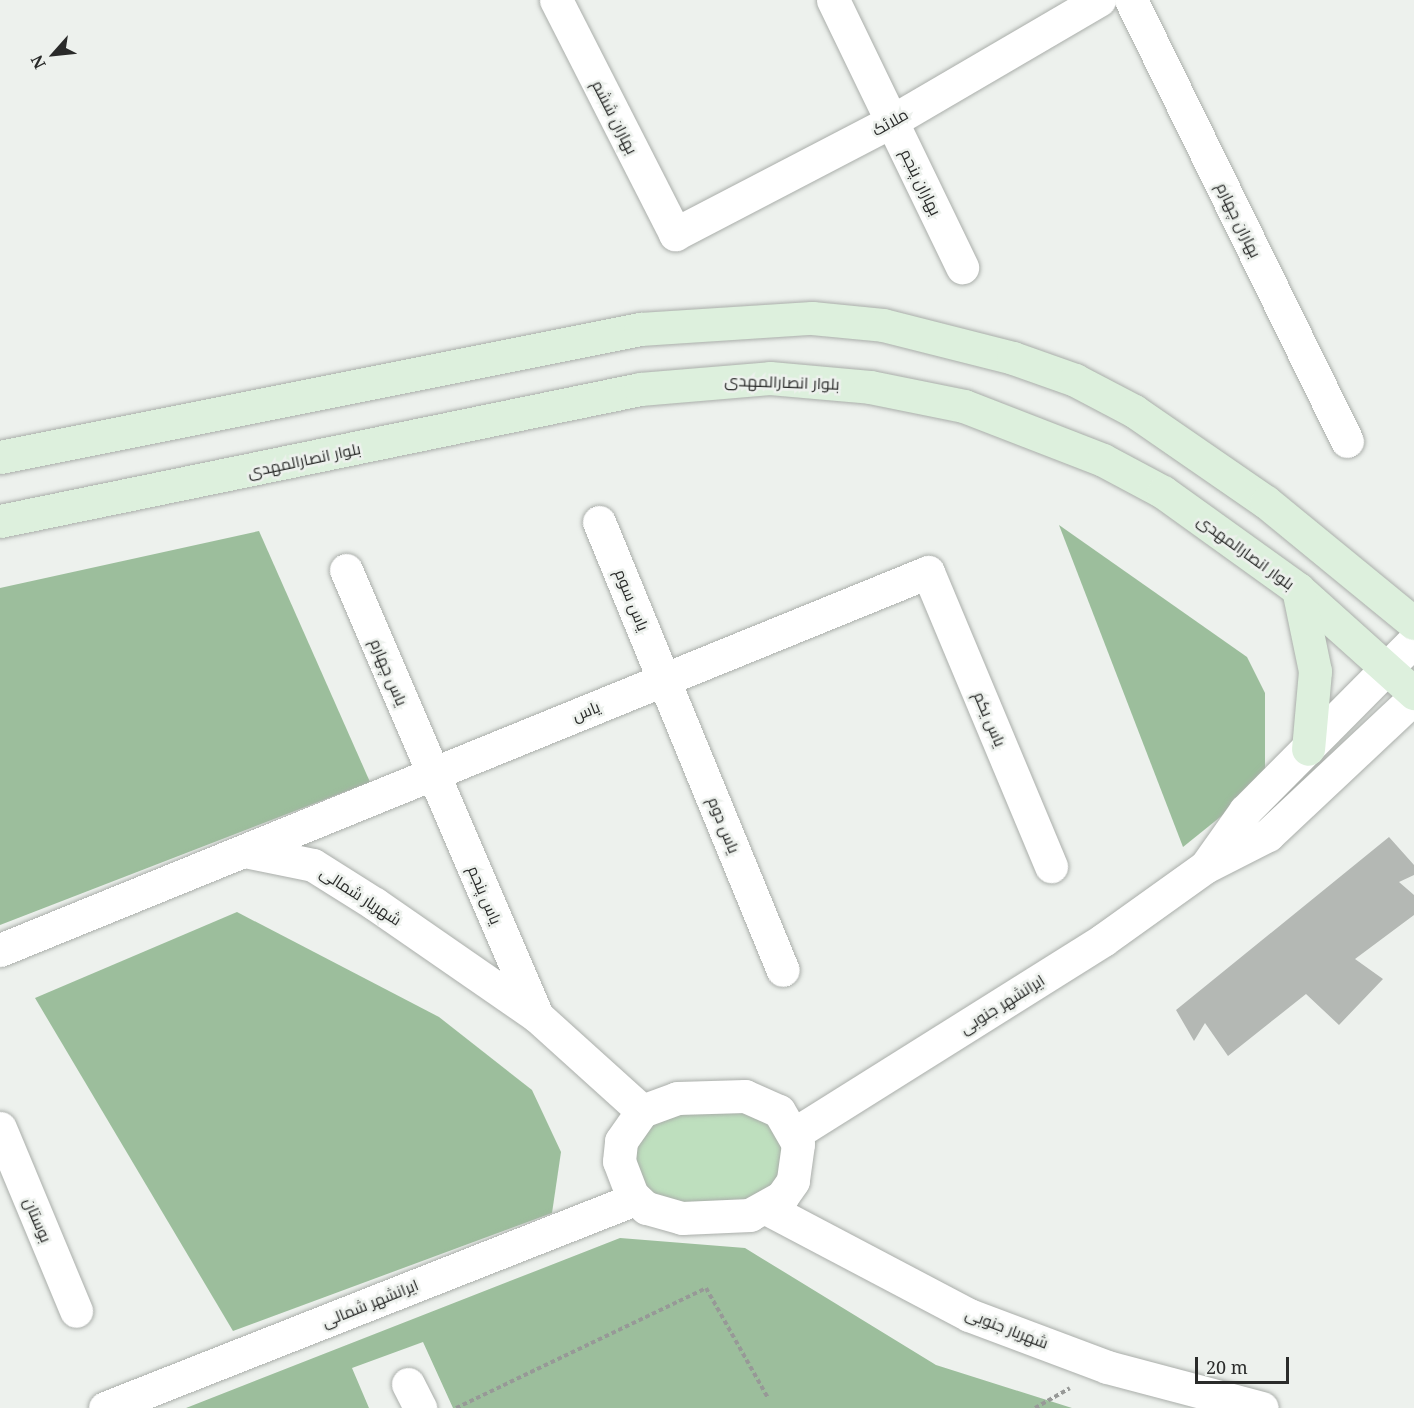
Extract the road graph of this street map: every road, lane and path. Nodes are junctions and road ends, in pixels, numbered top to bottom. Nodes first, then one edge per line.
1 (556, 0) edge
2 (833, 0) edge
3 (1099, 0) edge
4 (1131, 0) edge
5 (892, 121) junction
6 (675, 234) joint
7 (962, 267) dead end
8 (1347, 441) dead end
9 (0, 458) edge
10 (0, 521) edge
11 (599, 522) dead end
12 (345, 570) dead end
13 (928, 572) joint
14 (1298, 589) junction
15 (1414, 623) edge
16 (1414, 641) edge
17 (1388, 666) junction
18 (664, 679) junction
19 (1414, 693) edge
20 (1414, 698) edge
21 (1308, 748) junction
22 (433, 774) junction
23 (245, 850) junction
24 (1052, 866) dead end
25 (1205, 867) junction
26 (0, 950) edge
27 (783, 970) dead end
28 (537, 1016) junction
29 (642, 1110) junction
30 (0, 1128) edge
31 (794, 1134) junction
32 (635, 1198) junction
33 (768, 1209) junction
34 (76, 1311) dead end
35 (768, 1398) dead end
36 (106, 1408) edge
37 (456, 1408) edge
38 (1262, 1408) edge

1 - 6 street, بهاران ششم
2 - 5 street, بهاران پنجم
3 - 5 street, ملائک
4 - 8 street, بهاران چهارم
5 - 6 street, ملائک
5 - 7 street, بهاران پنجم
9 - 15 main road
10 - 14 main road, بلوار انصارالمهدی
11 - 18 street, یاس سوم
12 - 22 street, یاس چهارم
13 - 18 street, یاس
13 - 24 street, یاس یکم
14 - 17 main road, بلوار انصارالمهدی
14 - 21 main road
16 - 17 street, ایرانشهر جنوبی
17 - 19 main road, بلوار انصارالمهدی
17 - 21 street, ایرانشهر جنوبی
18 - 22 street, یاس
18 - 27 street, یاس دوم
20 - 25 street, ایرانشهر جنوبی
21 - 25 street, ایرانشهر جنوبی
22 - 23 street, یاس
22 - 28 street, یاس پنجم
23 - 26 street
23 - 28 street, شهریار شمالی
25 - 31 street, ایرانشهر جنوبی
28 - 29 street, شهریار شمالی
29 - 31 street
29 - 32 street
30 - 34 street, بوستان
31 - 33 street
32 - 33 street
32 - 36 street, ایرانشهر شمالی
33 - 38 street, شهریار جنوبی
35 - 37 path

